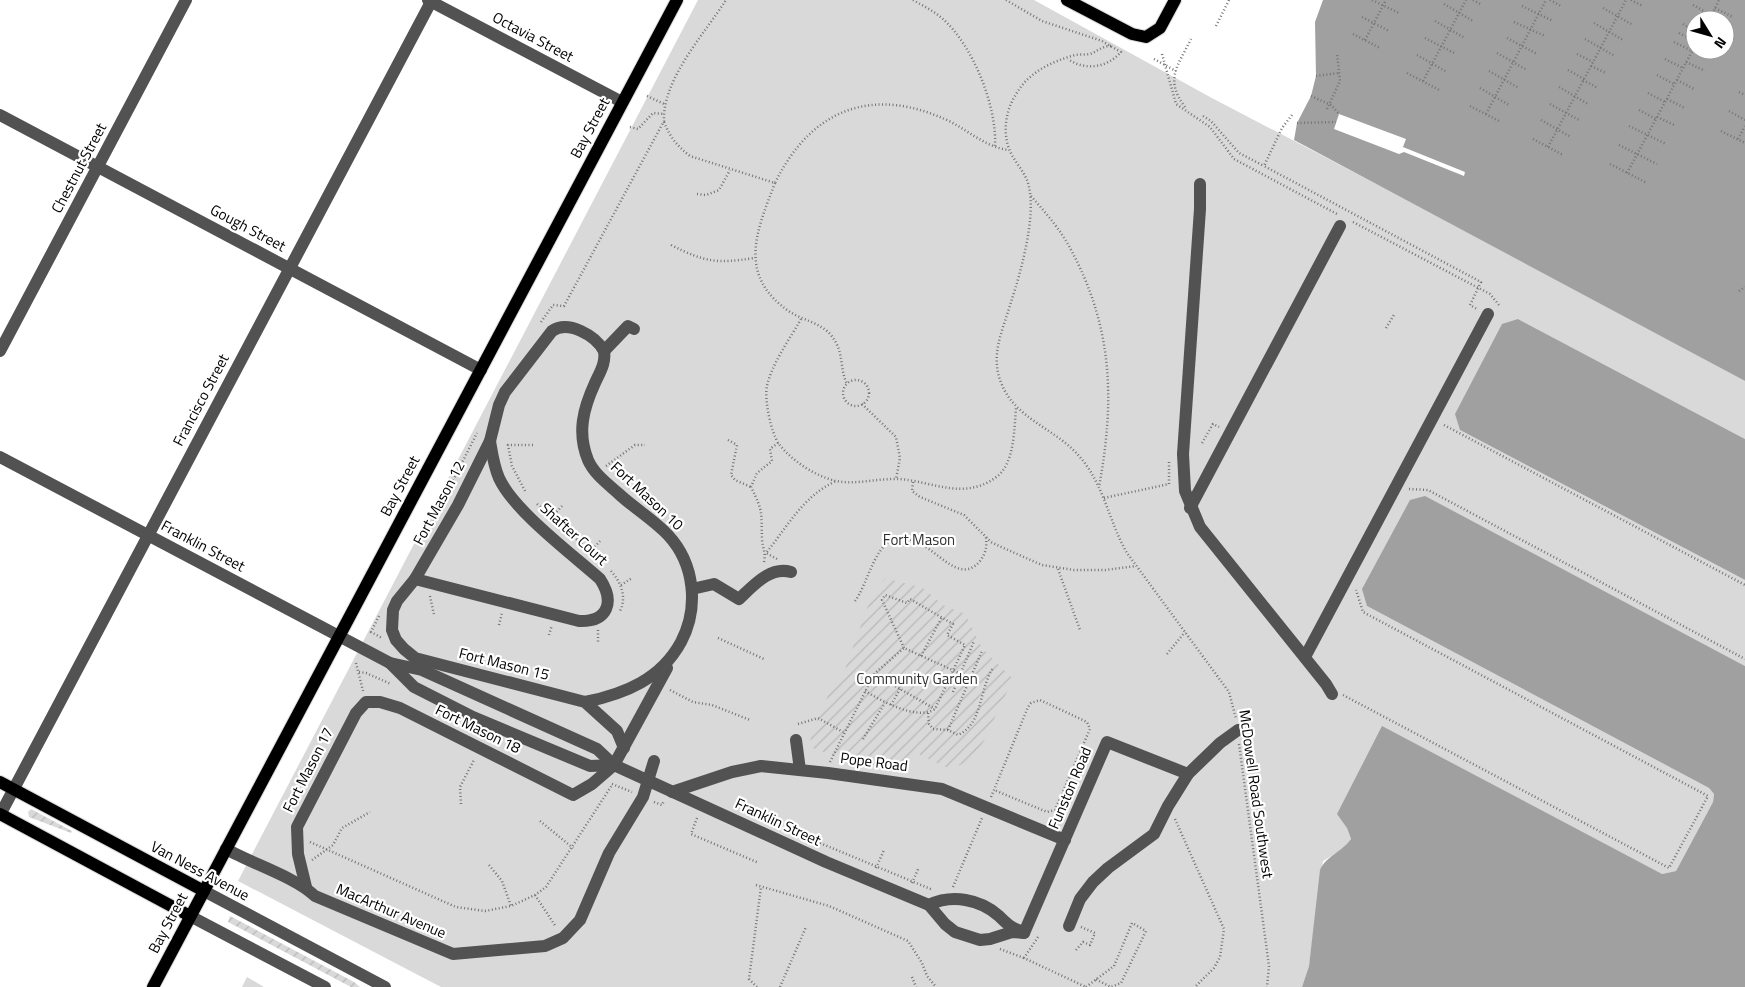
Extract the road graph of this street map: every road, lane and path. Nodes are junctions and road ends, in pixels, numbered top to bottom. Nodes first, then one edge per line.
1 (186, 0) edge
2 (430, 0) edge
3 (677, 0) edge
4 (726, 0) edge
5 (913, 0) edge
6 (1006, 0) edge
7 (1066, 0) edge
8 (1176, 0) edge
9 (1229, 0) edge
10 (1372, 0) edge
11 (1386, 0) edge
12 (1466, 0) edge
13 (1473, 0) edge
14 (1546, 0) edge
15 (1550, 0) edge
16 (1625, 0) edge
17 (1631, 0) edge
18 (1719, 0) edge
19 (1080, 3) edge
20 (1444, 4) dead end
21 (1482, 5) dead end
22 (1693, 5) dead end
23 (1522, 6) dead end
24 (1561, 6) dead end
25 (1643, 6) dead end
26 (1603, 8) dead end
27 (1715, 8) joint
28 (1701, 10) edge
29 (1719, 10) edge
30 (1459, 13) junction
31 (1399, 14) dead end
32 (1539, 14) junction
33 (1362, 17) dead end
34 (1553, 20) dead end
35 (1435, 21) dead end
36 (1473, 21) dead end
37 (1514, 22) dead end
38 (1594, 23) dead end
39 (1633, 25) dead end
40 (1216, 26) dead end
41 (1531, 29) junction
42 (1450, 30) junction
43 (1389, 31) dead end
44 (1679, 33) dead end
45 (1353, 34) dead end
46 (1545, 36) dead end
47 (1685, 36) edge
48 (1425, 38) dead end
49 (1465, 38) dead end
50 (1507, 38) dead end
51 (1192, 39) dead end
52 (1585, 39) dead end
53 (1364, 40) junction
54 (1623, 40) dead end
55 (1674, 42) dead end
56 (1111, 46) junction
57 (1442, 46) junction
58 (1522, 46) junction
59 (1380, 48) dead end
60 (1685, 48) edge
61 (1337, 52) dead end
62 (1498, 53) dead end
63 (1162, 54) dead end
64 (1456, 54) dead end
65 (1537, 54) dead end
66 (1577, 54) dead end
67 (1417, 56) dead end
68 (1615, 56) dead end
69 (1068, 59) junction
70 (1154, 59) dead end
71 (1665, 59) dead end
72 (1513, 62) junction
73 (1686, 62) joint
74 (1432, 64) junction
75 (1592, 64) junction
76 (1164, 65) junction
77 (1683, 68) junction
78 (1527, 70) dead end
79 (1568, 70) dead end
80 (1176, 71) junction
81 (1489, 71) dead end
82 (1705, 71) dead end
83 (1447, 72) dead end
84 (1339, 73) junction
85 (1407, 73) dead end
86 (1606, 73) dead end
87 (1657, 75) dead end
88 (1316, 76) dead end
89 (1584, 79) junction
90 (1504, 80) junction
91 (1677, 80) junction
92 (1423, 82) junction
93 (1674, 84) junction
94 (1558, 87) dead end
95 (1480, 88) dead end
96 (1519, 88) dead end
97 (1598, 88) dead end
98 (1694, 89) dead end
99 (1438, 90) dead end
100 (1739, 92) dead end
101 (1648, 93) dead end
102 (1745, 95) edge
103 (647, 96) dead end
104 (1311, 96) dead end
105 (1575, 96) junction
106 (1495, 97) junction
107 (1666, 101) junction
108 (622, 102) junction
109 (1550, 104) dead end
110 (1588, 104) dead end
111 (666, 105) junction
112 (1330, 105) junction
113 (1509, 105) dead end
114 (1470, 106) dead end
115 (1185, 107) dead end
116 (1685, 108) dead end
117 (1328, 110) dead end
118 (1639, 110) dead end
119 (1729, 111) dead end
120 (1566, 113) junction
121 (664, 114) junction
122 (1339, 114) dead end
123 (1486, 114) junction
124 (0, 115) edge
125 (1292, 115) dead end
126 (1657, 118) junction
127 (1541, 120) dead end
128 (1580, 120) dead end
129 (1745, 120) edge
130 (664, 122) junction
131 (1336, 122) dead end
132 (1501, 122) dead end
133 (1297, 123) dead end
134 (1674, 125) dead end
135 (1629, 126) dead end
136 (1745, 126) edge
137 (630, 127) dead end
138 (1557, 130) junction
139 (1722, 131) dead end
140 (1648, 135) junction
141 (1571, 137) dead end
142 (1533, 139) dead end
143 (1738, 140) junction
144 (1745, 143) edge
145 (1666, 144) dead end
146 (1619, 145) dead end
147 (995, 146) junction
148 (1548, 147) junction
149 (1009, 150) junction
150 (647, 152) dead end
151 (1637, 154) junction
152 (1563, 155) dead end
153 (1610, 164) dead end
154 (1657, 164) dead end
155 (1264, 166) junction
156 (98, 167) junction
157 (730, 170) junction
158 (1627, 173) junction
159 (775, 183) junction
160 (1647, 183) dead end
161 (1200, 184) dead end
162 (697, 194) dead end
163 (1030, 195) junction
164 (1340, 226) dead end
165 (671, 244) dead end
166 (754, 258) junction
167 (289, 268) junction
168 (1745, 287) edge
169 (1739, 290) dead end
170 (1395, 313) dead end
171 (1488, 314) joint
172 (801, 319) junction
173 (1386, 328) dead end
174 (634, 330) dead end
175 (0, 351) edge
176 (604, 351) junction
177 (480, 370) junction
178 (847, 384) junction
179 (862, 404) junction
180 (1016, 408) junction
181 (1443, 424) dead end
182 (728, 440) dead end
183 (490, 441) junction
184 (778, 443) junction
185 (534, 444) dead end
186 (645, 445) dead end
187 (0, 457) edge
188 (1169, 458) dead end
189 (598, 473) junction
190 (896, 479) junction
191 (837, 481) junction
192 (913, 482) junction
193 (752, 487) junction
194 (1098, 487) junction
195 (1143, 489) junction
196 (1409, 489) dead end
197 (526, 493) dead end
198 (1144, 494) dead end
199 (1104, 498) junction
200 (534, 502) dead end
201 (562, 506) dead end
202 (1190, 508) junction
203 (552, 517) junction
204 (147, 535) junction
205 (986, 535) junction
206 (600, 541) dead end
207 (589, 553) junction
208 (766, 553) junction
209 (596, 557) dead end
210 (1136, 566) junction
211 (607, 567) dead end
212 (1058, 569) junction
213 (791, 572) dead end
214 (632, 578) dead end
215 (415, 579) junction
216 (761, 579) junction
217 (1745, 585) edge
218 (619, 586) junction
219 (692, 589) junction
220 (1356, 590) dead end
221 (430, 594) junction
222 (435, 594) dead end
223 (424, 595) dead end
224 (855, 601) dead end
225 (618, 614) dead end
226 (434, 615) dead end
227 (942, 617) junction
228 (552, 623) dead end
229 (560, 624) dead end
230 (603, 627) dead end
231 (597, 628) junction
232 (1080, 630) dead end
233 (593, 631) dead end
234 (1185, 632) junction
235 (339, 636) junction
236 (718, 638) dead end
237 (974, 641) dead end
238 (598, 643) dead end
239 (904, 648) junction
240 (982, 651) dead end
241 (1167, 654) dead end
242 (921, 656) junction
243 (673, 657) junction
244 (1305, 657) junction
245 (416, 658) joint
246 (764, 659) dead end
247 (1745, 659) edge
248 (356, 663) dead end
249 (390, 663) junction
250 (992, 668) dead end
251 (952, 672) junction
252 (874, 674) junction
253 (960, 675) junction
254 (970, 678) junction
255 (658, 683) junction
256 (900, 689) junction
257 (865, 691) junction
258 (953, 692) dead end
259 (1332, 694) dead end
260 (1347, 695) dead end
261 (366, 702) junction
262 (585, 702) junction
263 (885, 703) junction
264 (891, 705) junction
265 (935, 709) junction
266 (928, 713) junction
267 (750, 720) dead end
268 (798, 724) dead end
269 (948, 730) junction
270 (1238, 730) junction
271 (843, 732) junction
272 (863, 739) dead end
273 (796, 740) dead end
274 (480, 748) junction
275 (624, 748) junction
276 (654, 761) dead end
277 (618, 767) junction
278 (800, 770) junction
279 (828, 773) junction
280 (1188, 774) junction
281 (648, 780) junction
282 (0, 782) edge
283 (14, 789) junction
284 (994, 790) junction
285 (672, 792) junction
286 (462, 804) dead end
287 (1168, 806) junction
288 (987, 808) junction
289 (370, 812) dead end
290 (0, 814) edge
291 (697, 818) dead end
292 (540, 821) dead end
293 (297, 839) junction
294 (1065, 840) junction
295 (814, 841) dead end
296 (573, 848) junction
297 (226, 850) junction
298 (329, 850) junction
299 (884, 850) dead end
300 (759, 863) dead end
301 (489, 865) dead end
302 (876, 867) junction
303 (919, 867) dead end
304 (300, 868) junction
305 (874, 871) dead end
306 (912, 882) junction
307 (756, 885) dead end
308 (910, 886) dead end
309 (306, 887) junction
310 (761, 887) junction
311 (204, 891) junction
312 (935, 891) dead end
313 (951, 893) dead end
314 (535, 895) junction
315 (929, 905) junction
316 (511, 906) junction
317 (190, 916) junction
318 (1069, 926) dead end
319 (806, 927) dead end
320 (1083, 927) dead end
321 (1024, 933) junction
322 (1038, 937) dead end
323 (563, 938) junction
324 (1076, 950) dead end
325 (912, 977) dead end
326 (1095, 979) junction
327 (153, 987) edge
328 (325, 987) edge
329 (385, 987) edge
330 (757, 987) edge
331 (780, 987) edge
332 (916, 987) edge
333 (936, 987) edge
334 (1086, 987) edge
335 (1195, 987) edge
336 (1267, 987) edge

1 - 156 street, Chestnut Street
2 - 108 street, Octavia Street
2 - 167 street, Francisco Street
3 - 108 main road, Bay Street
4 - 111 path
5 - 147 path
6 - 56 path
7 - 19 main road
8 - 19 main road
9 - 40 path
10 - 31 path
11 - 53 path
12 - 30 path
13 - 21 path
14 - 32 path
15 - 24 path
16 - 75 path
17 - 25 path
18 - 27 path
20 - 30 path
22 - 28 path
23 - 32 path
26 - 39 path
27 - 29 path
30 - 36 path
30 - 42 path
32 - 34 path
32 - 41 path
33 - 43 path
35 - 42 path
37 - 41 path
38 - 54 path
41 - 46 path
41 - 58 path
42 - 49 path
42 - 57 path
44 - 47 path
45 - 53 path
48 - 57 path
50 - 58 path
51 - 80 path
52 - 68 path
53 - 59 path
55 - 60 path
56 - 69 path
56 - 69 path
57 - 64 path
57 - 74 path
58 - 65 path
58 - 72 path
61 - 84 path
62 - 72 path
63 - 76 path
66 - 75 path
67 - 74 path
69 - 149 path
70 - 76 path
71 - 77 path
72 - 78 path
72 - 90 path
73 - 77 path
73 - 82 path
74 - 83 path
74 - 92 path
75 - 86 path
75 - 89 path
76 - 80 path
76 - 155 path
77 - 91 path
79 - 89 path
80 - 115 path
81 - 90 path
84 - 88 path
84 - 112 path
85 - 92 path
87 - 93 path
89 - 97 path
89 - 105 path
90 - 96 path
90 - 106 path
91 - 93 path
91 - 98 path
92 - 99 path
93 - 107 path
94 - 105 path
95 - 106 path
100 - 102 path
101 - 107 path
103 - 111 path
104 - 112 path
105 - 110 path
105 - 120 path
106 - 113 path
106 - 123 path
107 - 116 path
107 - 126 path
108 - 177 main road, Bay Street
109 - 120 path
111 - 121 path
112 - 117 path
112 - 122 path
114 - 123 path
118 - 126 path
119 - 129 path
120 - 128 path
120 - 138 path
121 - 130 path
121 - 137 path
123 - 132 path
124 - 156 street, Gough Street
125 - 155 path
126 - 134 path
126 - 140 path
127 - 138 path
130 - 150 path
130 - 157 path
131 - 133 path
135 - 140 path
136 - 143 path
138 - 141 path
138 - 148 path
139 - 143 path
140 - 145 path
140 - 151 path
142 - 148 path
143 - 144 path
146 - 151 path
147 - 149 path
147 - 159 path
148 - 152 path
149 - 163 path
151 - 154 path
151 - 158 path
153 - 158 path
155 - 171 path
156 - 167 street, Gough Street
156 - 175 street, Chestnut Street
157 - 159 path
157 - 162 path
158 - 160 path
159 - 166 path
161 - 202 street
163 - 180 path
163 - 194 path
164 - 202 street
165 - 166 path
166 - 172 path
167 - 177 street, Gough Street
167 - 204 street, Francisco Street
168 - 169 path
170 - 173 path
171 - 244 street
172 - 178 path
172 - 184 path
174 - 176 street
176 - 183 street
176 - 189 street, Fort Mason 10
177 - 235 main road, Bay Street
178 - 179 path
178 - 179 path
179 - 190 path
180 - 192 path
180 - 194 path, McDowell Road Southwest
181 - 217 path
182 - 193 path
183 - 215 street, Fort Mason 12
183 - 215 street, Shafter Court
184 - 191 path
184 - 193 path
185 - 197 path
186 - 189 path
187 - 204 street, Franklin Street
188 - 195 path
189 - 219 street, Fort Mason 10
190 - 191 path
190 - 192 path
191 - 208 path
192 - 205 path
193 - 208 path
194 - 199 path, McDowell Road Southwest
195 - 198 path
195 - 199 path
196 - 247 path
199 - 210 path, McDowell Road Southwest
200 - 203 path
201 - 203 path
202 - 244 street
203 - 207 path
204 - 235 street, Franklin Street
204 - 283 street, Francisco Street
205 - 212 path
205 - 224 path
206 - 207 path
207 - 209 path
208 - 216 path
210 - 212 path
210 - 234 path, McDowell Road Southwest
211 - 218 path
212 - 232 path
213 - 216 street
214 - 218 path
215 - 245 street, Fort Mason 12
216 - 219 street
218 - 225 path
219 - 243 street
220 - 260 path
221 - 222 path
221 - 223 path
221 - 226 path
227 - 239 path
227 - 242 path
227 - 251 path
228 - 229 path
230 - 231 path
231 - 233 path
231 - 238 path
234 - 241 path
234 - 270 path, McDowell Road Southwest
235 - 249 street, Franklin Street
235 - 297 main road, Bay Street
236 - 246 path
237 - 253 path
239 - 242 path
239 - 252 path
240 - 254 path
242 - 251 path
243 - 255 street
243 - 262 street
244 - 259 street
245 - 262 street, Fort Mason 15
248 - 261 path
249 - 277 street, Franklin Street
249 - 277 street, Franklin Street
250 - 269 path
251 - 253 path
251 - 265 path
252 - 256 path
252 - 257 path
253 - 254 path
253 - 258 path
254 - 269 path
255 - 267 path
255 - 275 street
256 - 264 path
256 - 265 path
257 - 263 path
257 - 271 path
261 - 274 street, Fort Mason 18
261 - 293 street, Fort Mason 17
262 - 275 street
263 - 264 path
263 - 272 path
264 - 266 path
265 - 266 path
266 - 269 path
268 - 271 path
270 - 280 street
270 - 336 path, McDowell Road Southwest
271 - 279 path
273 - 278 street
274 - 277 street, Fort Mason 18
274 - 286 path
275 - 277 street
276 - 281 street, MacArthur Avenue
277 - 281 street, Franklin Street
277 - 296 path
278 - 279 street, Pope Road
278 - 285 street, Pope Road
279 - 288 street, Pope Road
280 - 287 street
280 - 294 street, Funston Road
281 - 285 street, Franklin Street
281 - 323 street, MacArthur Avenue
282 - 283 main road, Van Ness Avenue
283 - 290 street, Francisco Street
283 - 311 main road, Van Ness Avenue
284 - 284 path
284 - 288 path
285 - 315 street, Franklin Street
287 - 318 street
287 - 335 path
288 - 294 street, Pope Road
288 - 313 path
289 - 298 path
290 - 317 main road
291 - 300 path
292 - 296 path
293 - 298 path
293 - 304 street, Fort Mason 17
294 - 321 street, Funston Road
295 - 302 path
296 - 314 path
297 - 309 street, MacArthur Avenue
297 - 311 main road, Bay Street
298 - 304 path
298 - 316 path
299 - 302 path
301 - 316 path
302 - 305 path
302 - 306 path
303 - 306 path
304 - 309 street, Fort Mason 17
306 - 308 path
306 - 312 path
307 - 310 path
309 - 323 street, MacArthur Avenue
310 - 330 path
310 - 333 path
311 - 317 main road, Bay Street
311 - 329 street, Van Ness Avenue
314 - 316 path
314 - 323 path
315 - 321 street
315 - 321 street, Franklin Street
317 - 327 main road, Bay Street
317 - 328 street
319 - 331 path
320 - 324 path
322 - 334 path
325 - 332 path
326 - 326 path
326 - 334 path

